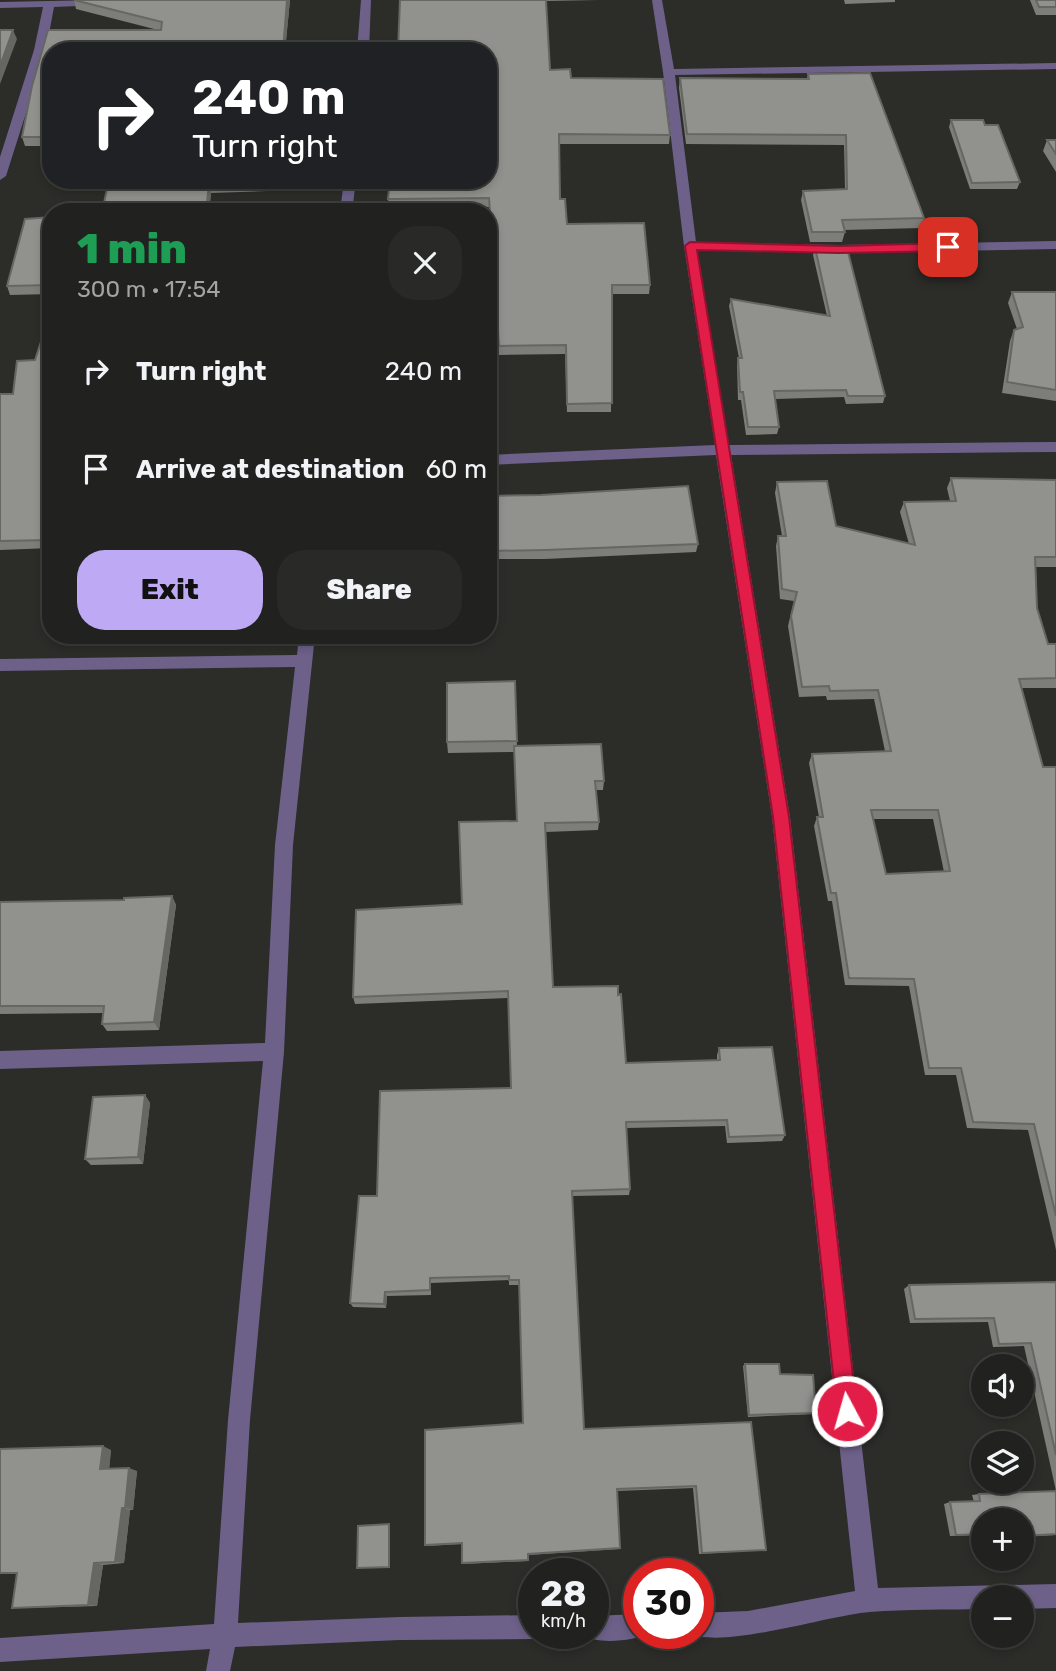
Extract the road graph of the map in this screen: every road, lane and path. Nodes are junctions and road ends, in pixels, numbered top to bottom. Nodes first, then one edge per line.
1 (366, 0) edge
2 (657, 0) edge
3 (49, 2) edge
4 (115, 3) edge
5 (0, 5) edge
6 (364, 42) edge
7 (1056, 66) edge
8 (669, 72) junction
9 (1, 171) edge
10 (1056, 245) edge
11 (690, 246) junction
12 (1056, 447) edge
13 (725, 450) junction
14 (497, 460) edge
15 (306, 644) edge
16 (305, 661) junction
17 (0, 665) edge
18 (274, 1052) junction
19 (0, 1060) edge
20 (1056, 1596) edge
21 (868, 1600) junction
22 (714, 1624) edge
23 (518, 1627) edge
24 (225, 1635) junction
25 (0, 1650) edge
26 (218, 1671) edge

1 - 6 street
2 - 8 street
3 - 4 street
3 - 5 street
3 - 9 street
7 - 8 street
8 - 11 street
10 - 11 street
11 - 13 street
12 - 13 street
13 - 14 street
13 - 21 street
15 - 16 street
16 - 17 street
16 - 18 street
18 - 19 street
18 - 24 street
20 - 21 street
21 - 22 street
23 - 24 street
24 - 25 street
24 - 26 street

